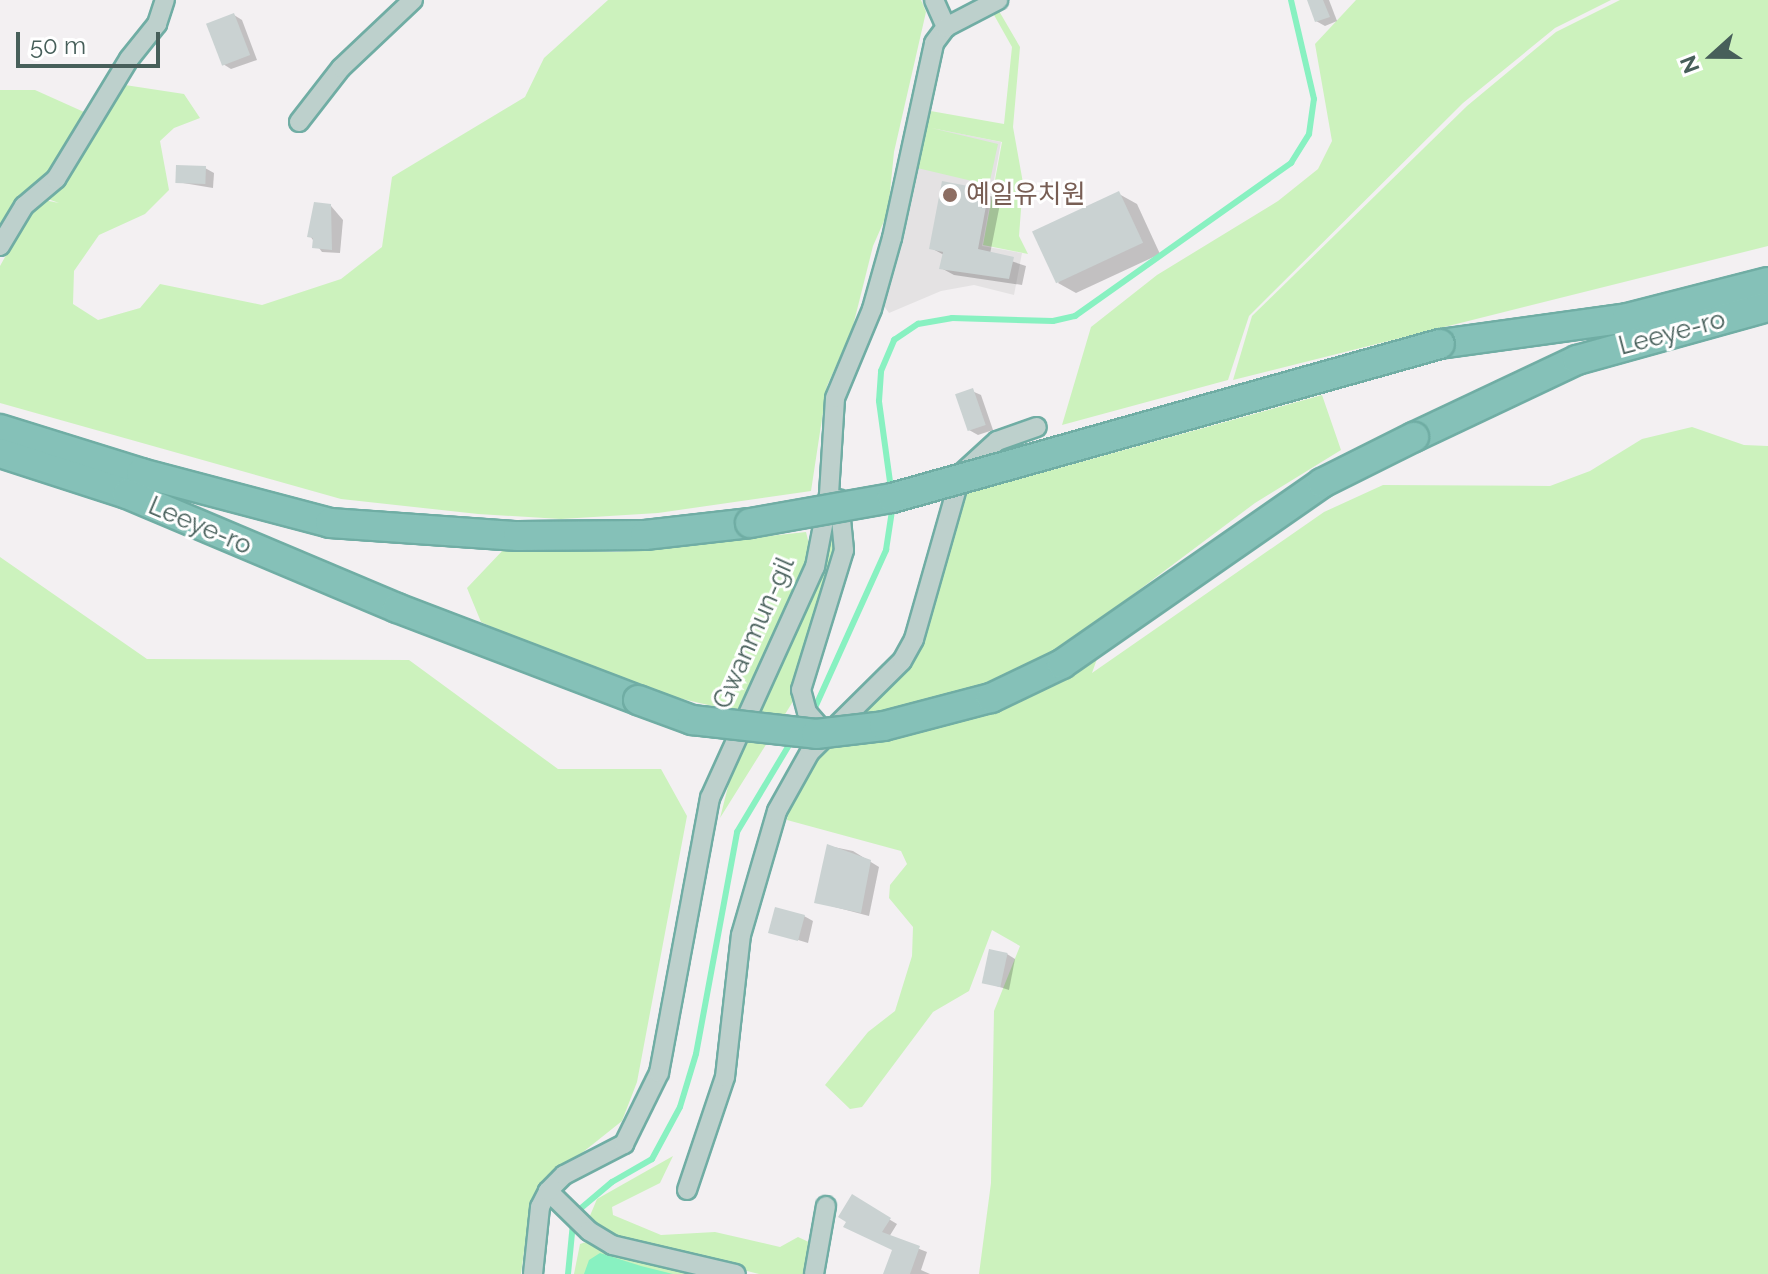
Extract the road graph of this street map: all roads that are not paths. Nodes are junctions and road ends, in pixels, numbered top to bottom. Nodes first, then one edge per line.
1 (165, 0) edge
2 (413, 0) edge
3 (934, 0) edge
4 (998, 0) edge
5 (946, 27) junction
6 (299, 122) dead end
7 (0, 246) edge
8 (1768, 282) edge
9 (1768, 307) edge
10 (1037, 427) dead end
11 (0, 429) edge
12 (0, 453) edge
13 (832, 469) junction
14 (826, 734) junction
15 (687, 1190) dead end
16 (548, 1191) junction
17 (826, 1206) dead end
18 (533, 1274) edge
19 (736, 1274) edge
20 (814, 1274) edge

1 - 7 street
2 - 6 street
3 - 5 street
4 - 5 street
5 - 13 street, Gwanmun-gil
8 - 11 highway, Leeye-ro, bridge
9 - 12 highway, Leeye-ro, bridge
10 - 14 street
13 - 14 street
13 - 16 street, Gwanmun-gil
14 - 15 street
16 - 18 street
16 - 19 street
17 - 20 street

